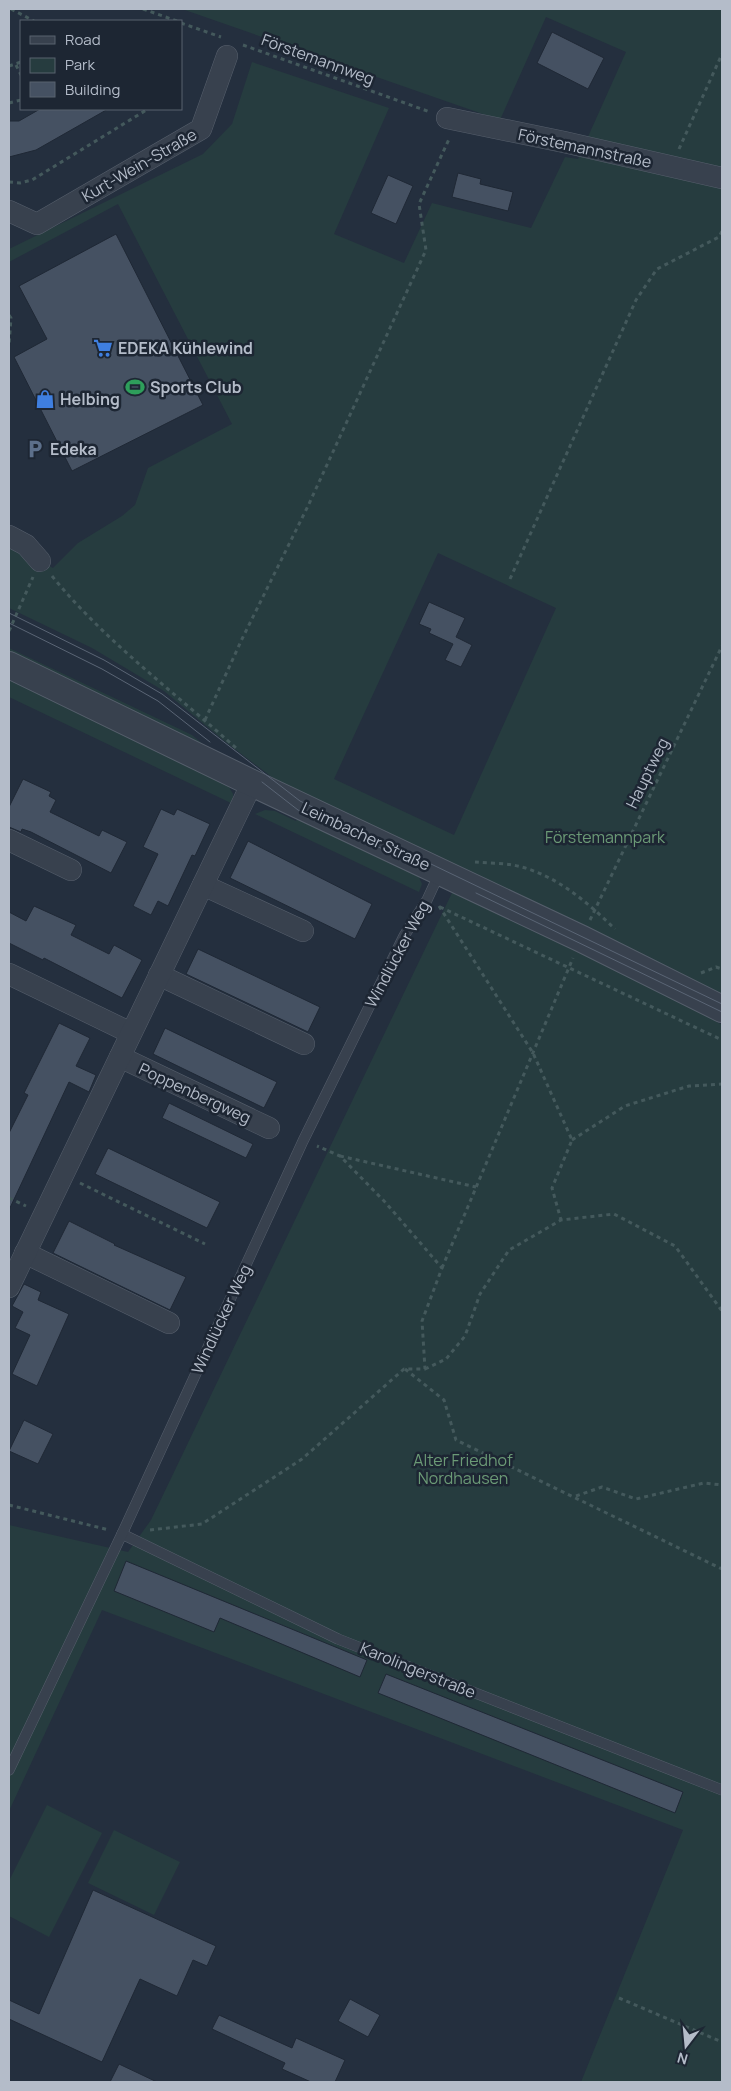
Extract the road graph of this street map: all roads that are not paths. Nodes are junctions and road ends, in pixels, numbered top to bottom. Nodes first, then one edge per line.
1 (231, 46) road end
2 (452, 120) road end
3 (722, 178) edge
4 (9, 211) edge
5 (9, 536) edge
6 (40, 561) road end
7 (9, 664) edge
8 (252, 783) junction
9 (9, 840) edge
10 (71, 870) dead end
11 (440, 871) junction
12 (203, 885) junction
13 (303, 931) dead end
14 (9, 974) edge
15 (159, 975) junction
16 (722, 1009) edge
17 (131, 1033) junction
18 (304, 1044) dead end
19 (120, 1057) junction
20 (269, 1128) dead end
21 (25, 1253) junction
22 (9, 1287) edge
23 (169, 1323) dead end
24 (122, 1534) junction
25 (9, 1770) edge
26 (722, 1790) edge

1 - 4 street, Kurt-Wein-Straße
2 - 3 street, Förstemannstraße
5 - 6 street
7 - 8 street, Leimbacher Straße
8 - 11 street, Leimbacher Straße
8 - 12 street, Poppenbergweg
9 - 10 street
11 - 16 street, Leimbacher Straße
11 - 24 lane, Windlücker Weg
12 - 13 street
12 - 15 street, Poppenbergweg
14 - 17 street
15 - 17 street, Poppenbergweg
15 - 18 street
17 - 19 street, Poppenbergweg
19 - 20 street, Poppenbergweg
19 - 21 street, Poppenbergweg
21 - 22 street, Poppenbergweg
21 - 23 street
24 - 25 lane, Windlücker Weg
24 - 26 lane, Karolingerstraße

